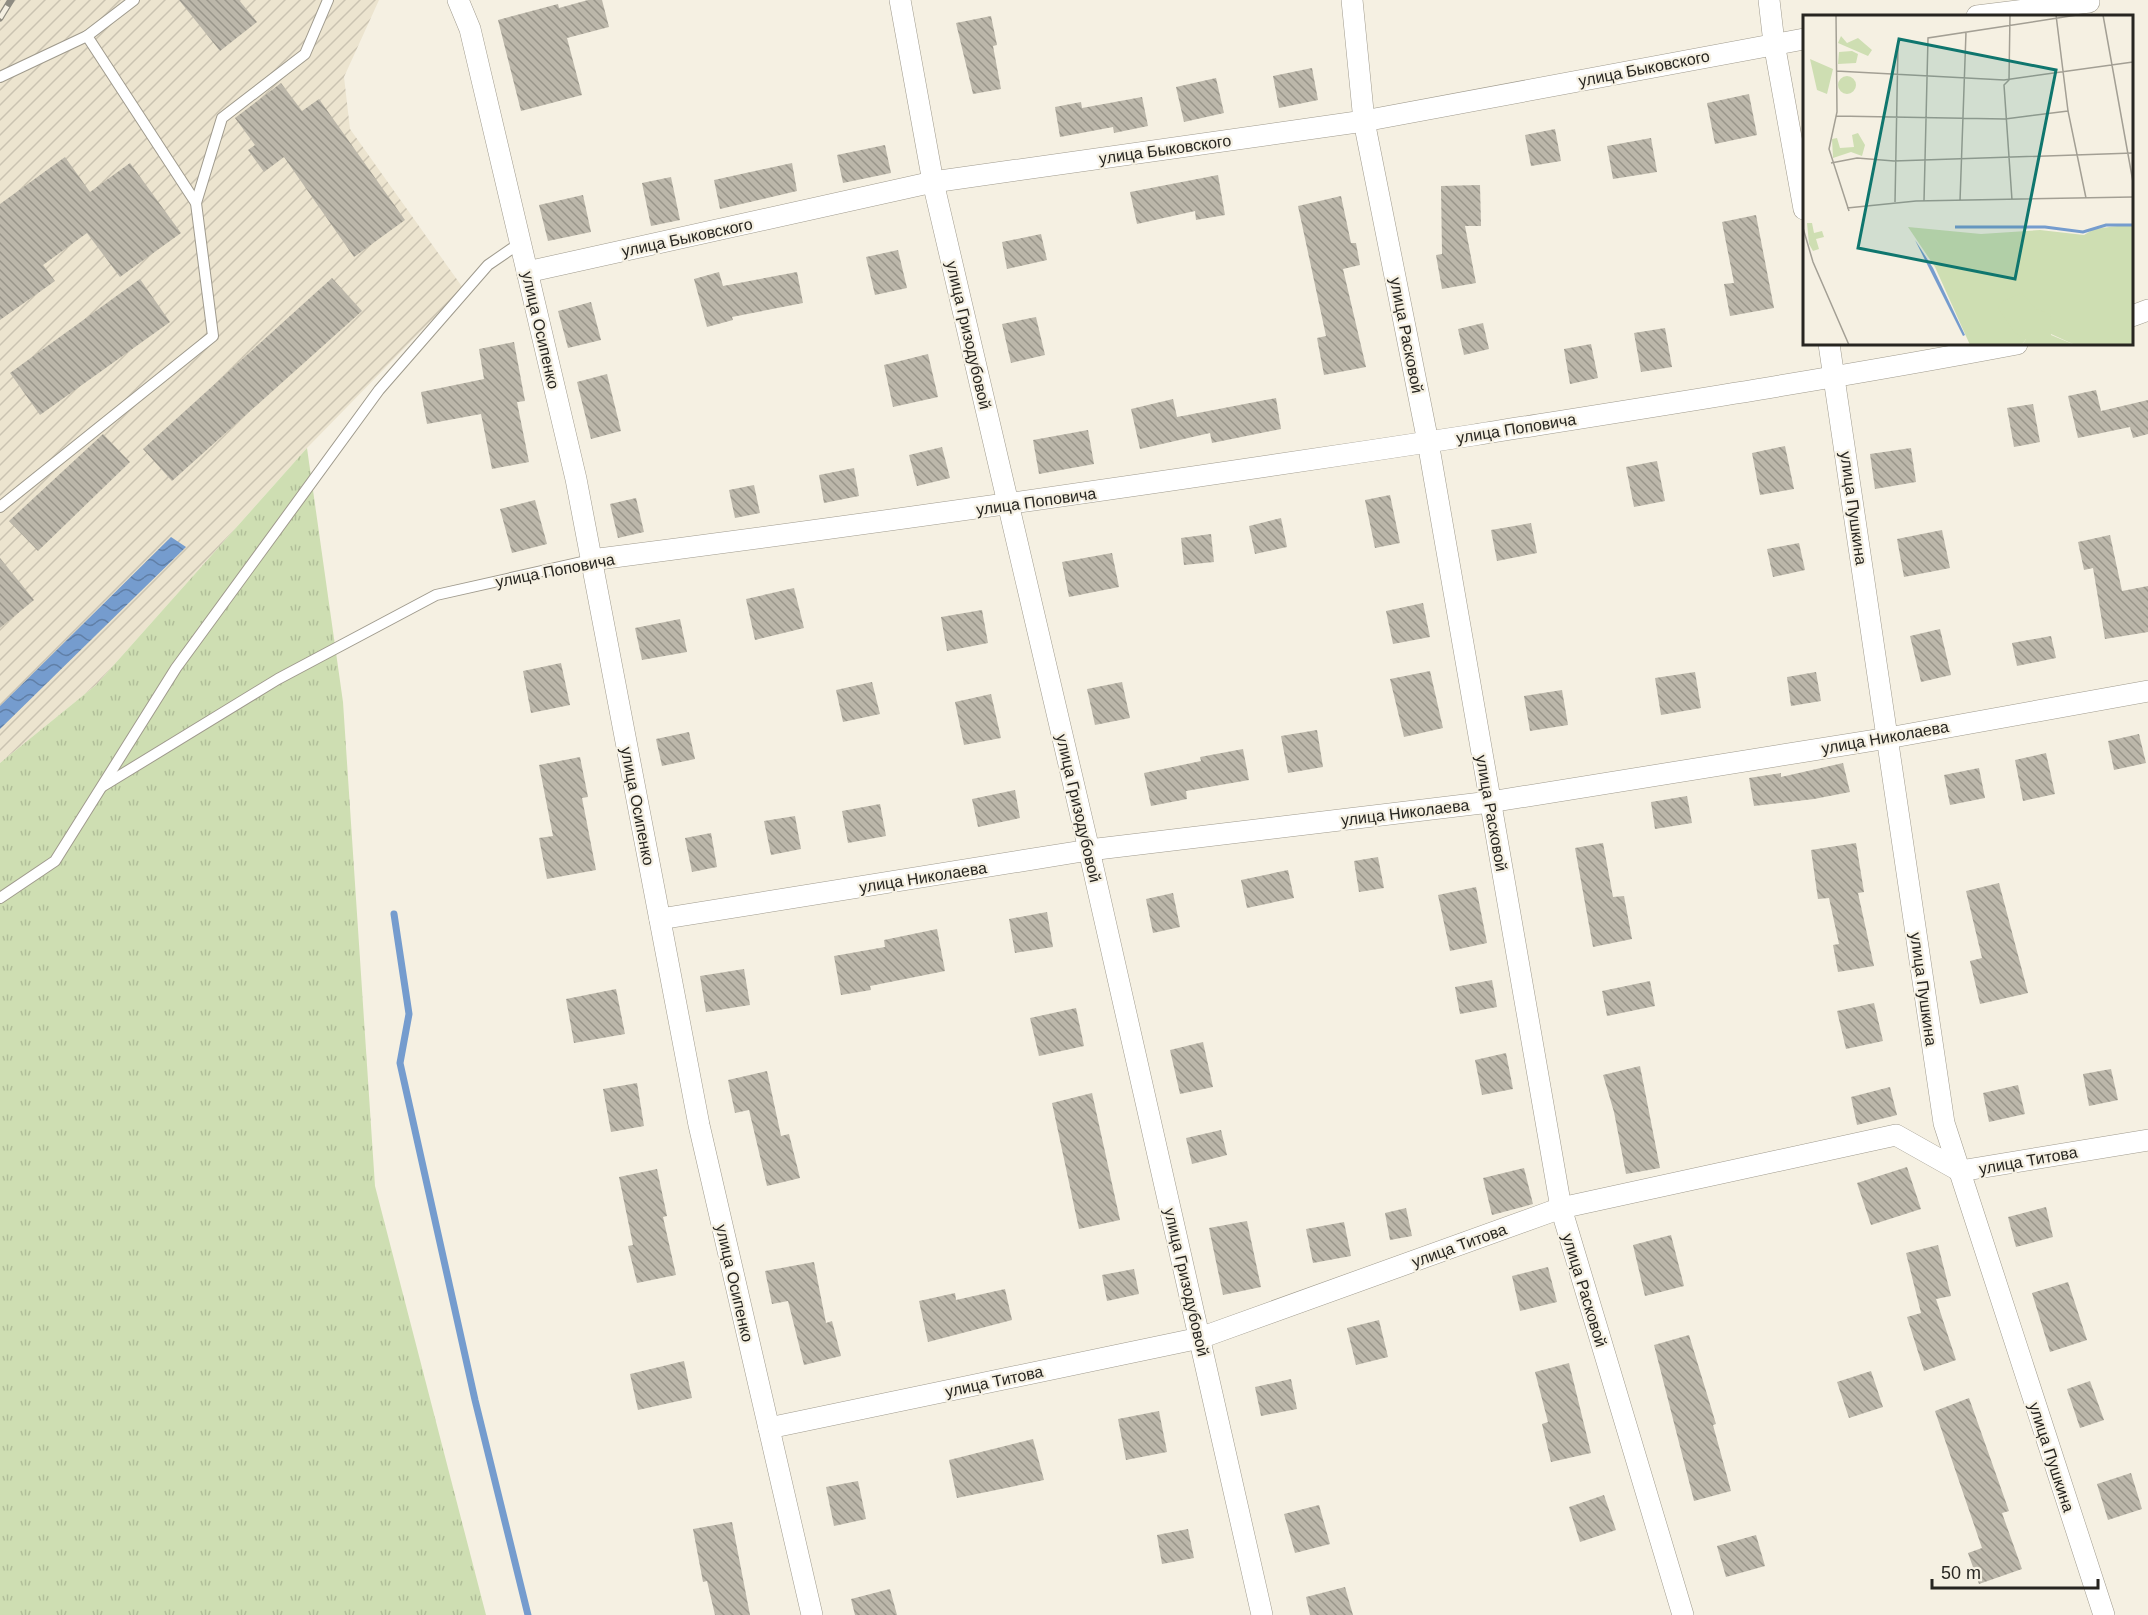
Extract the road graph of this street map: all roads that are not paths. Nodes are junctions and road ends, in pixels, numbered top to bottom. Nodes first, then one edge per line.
1 (134, 0) edge
2 (328, 0) edge
3 (458, 0) edge
4 (900, 0) edge
5 (1352, 0) edge
6 (1769, 0) edge
7 (2089, 2) dead end
8 (1985, 15) edge
9 (87, 36) junction
10 (1803, 39) edge
11 (1774, 43) junction
12 (0, 77) edge
13 (1364, 120) junction
14 (933, 182) junction
15 (196, 203) junction
16 (1803, 203) edge
17 (520, 243) junction
18 (527, 272) junction
19 (2148, 310) edge
20 (2133, 316) edge
21 (1829, 345) edge
22 (2013, 345) edge
23 (1836, 378) junction
24 (1428, 442) junction
25 (1009, 506) junction
26 (0, 507) edge
27 (591, 560) junction
28 (2148, 691) edge
29 (1888, 738) junction
30 (100, 788) junction
31 (1490, 802) junction
32 (1089, 850) junction
33 (0, 898) edge
34 (660, 919) junction
35 (2148, 1140) edge
36 (1960, 1171) junction
37 (1561, 1208) junction
38 (1200, 1338) junction
39 (769, 1428) junction
40 (812, 1615) edge
41 (1262, 1615) edge
42 (1683, 1615) edge
43 (2104, 1615) edge

1 - 9 lane
2 - 15 lane
3 - 17 street, улица Осипенко
4 - 14 street, улица Гризодубовой
5 - 13 street, улица Расковой
6 - 11 street
7 - 8 street
9 - 12 lane
9 - 15 lane
10 - 11 street, улица Быковского
11 - 13 street, улица Быковского
11 - 16 street
13 - 14 street, улица Быковского
13 - 24 street, улица Расковой
14 - 18 street, улица Быковского
14 - 25 street, улица Гризодубовой
15 - 26 lane
17 - 18 street, улица Осипенко
17 - 30 lane
18 - 27 street, улица Осипенко
19 - 20 street
21 - 23 street, улица Пушкина
22 - 23 street, улица Поповича
23 - 24 street, улица Поповича
23 - 29 street, улица Пушкина
24 - 25 street, улица Поповича
24 - 31 street, улица Расковой
25 - 27 street, улица Поповича
25 - 32 street, улица Гризодубовой
27 - 30 lane, улица Поповича
27 - 34 street, улица Осипенко
28 - 29 street, улица Николаева
29 - 31 street, улица Николаева
29 - 36 street, улица Пушкина
30 - 33 lane
31 - 32 street, улица Николаева
31 - 37 street, улица Расковой
32 - 34 street, улица Николаева
32 - 38 street, улица Гризодубовой
34 - 39 street, улица Осипенко
35 - 36 street, улица Титова
36 - 37 street, улица Титова
36 - 43 street, улица Пушкина
37 - 38 street, улица Титова
37 - 42 street, улица Расковой
38 - 39 street, улица Титова
38 - 41 street, улица Гризодубовой
39 - 40 street, улица Осипенко

